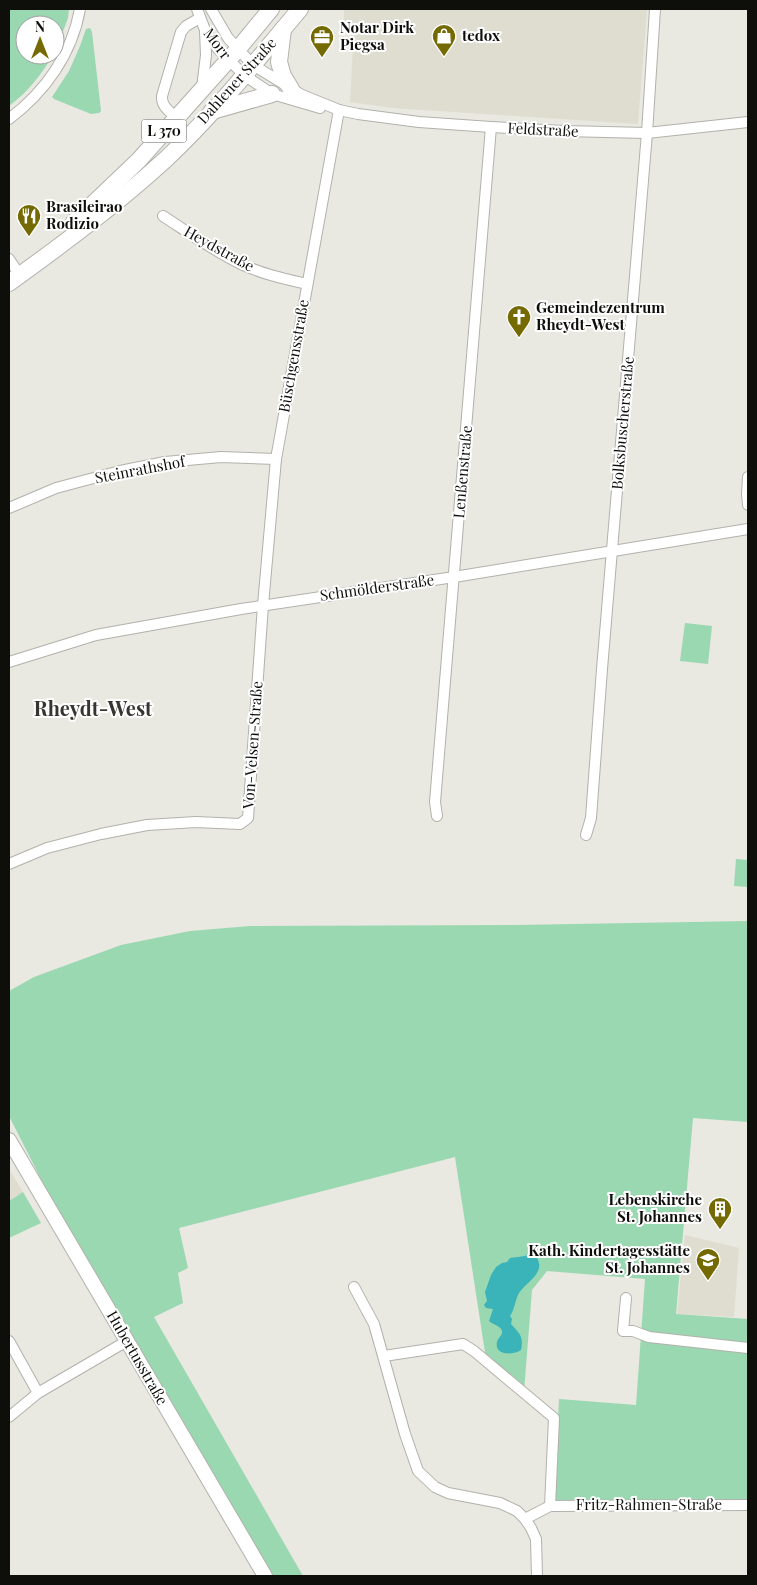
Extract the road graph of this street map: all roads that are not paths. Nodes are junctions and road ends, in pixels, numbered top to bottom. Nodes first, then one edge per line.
1 (80, 9) edge
2 (211, 9) edge
3 (271, 9) edge
4 (300, 9) edge
5 (656, 9) edge
6 (199, 13) edge
7 (283, 29) junction
8 (205, 30) junction
9 (233, 55) junction
10 (249, 70) junction
11 (202, 89) junction
12 (291, 89) junction
13 (272, 94) junction
14 (339, 110) junction
15 (212, 111) junction
16 (176, 117) junction
17 (9, 119) edge
18 (748, 122) edge
19 (491, 127) junction
20 (647, 133) junction
21 (163, 216) dead end
22 (11, 266) edge
23 (9, 284) edge
24 (307, 284) junction
25 (276, 459) junction
26 (748, 477) edge
27 (748, 505) edge
28 (9, 508) edge
29 (748, 529) edge
30 (612, 551) junction
31 (454, 577) junction
32 (263, 605) junction
33 (9, 662) edge
34 (437, 816) dead end
35 (586, 836) dead end
36 (9, 864) edge
37 (9, 1140) edge
38 (354, 1287) dead end
39 (626, 1298) dead end
40 (9, 1341) edge
41 (127, 1341) junction
42 (748, 1348) edge
43 (384, 1356) junction
44 (38, 1393) junction
45 (9, 1417) edge
46 (550, 1506) junction
47 (748, 1506) edge
48 (525, 1519) junction
49 (265, 1576) edge
50 (537, 1576) edge

1 - 17 street
2 - 9 street, Morr
3 - 9 main road, Dahlener Straße / L 370
4 - 7 main road, Dahlener Straße / L 370
5 - 20 street, Bolksbuscherstraße
6 - 8 street, Morr
6 - 16 street, Dahlener Straße
7 - 10 main road, Dahlener Straße / L 370
7 - 12 main road
8 - 9 street, Morr
8 - 11 street, Dahlener Straße
9 - 10 street, Morr
9 - 10 street, Morr
9 - 11 main road, Dahlener Straße / L 370
10 - 12 street, Feldstraße
10 - 13 street, Feldstraße
10 - 15 main road, Dahlener Straße / L 370
11 - 16 main road, Dahlener Straße / L 370
12 - 14 street, Feldstraße
13 - 14 street, Feldstraße
13 - 15 main road
14 - 19 street, Feldstraße
14 - 24 street, Büschgensstraße
15 - 23 main road, Dahlener Straße / L 370
16 - 22 main road, Dahlener Straße / L 370
18 - 20 street, Feldstraße
19 - 20 street, Feldstraße
19 - 31 street, Lenßenstraße
20 - 30 street, Bolksbuscherstraße
21 - 24 street, Heydstraße
24 - 25 street, Büschgensstraße
25 - 28 street, Steinrathshof
25 - 32 street, Büschgensstraße
26 - 27 street
29 - 30 street, Schmölderstraße
30 - 31 street, Schmölderstraße
30 - 35 street, Bolksbuscherstraße
31 - 32 street, Schmölderstraße
31 - 34 street, Lenßenstraße
32 - 33 street, Schmölderstraße
32 - 36 street, Von-Velsen-Straße
37 - 41 main road, Hubertusstraße
38 - 43 street
39 - 42 street
40 - 44 street
41 - 44 street
41 - 49 main road, Hubertusstraße
43 - 46 street
43 - 48 street
44 - 45 street
46 - 47 street, Fritz-Rahmen-Straße
46 - 48 street, Fritz-Rahmen-Straße
48 - 50 street

